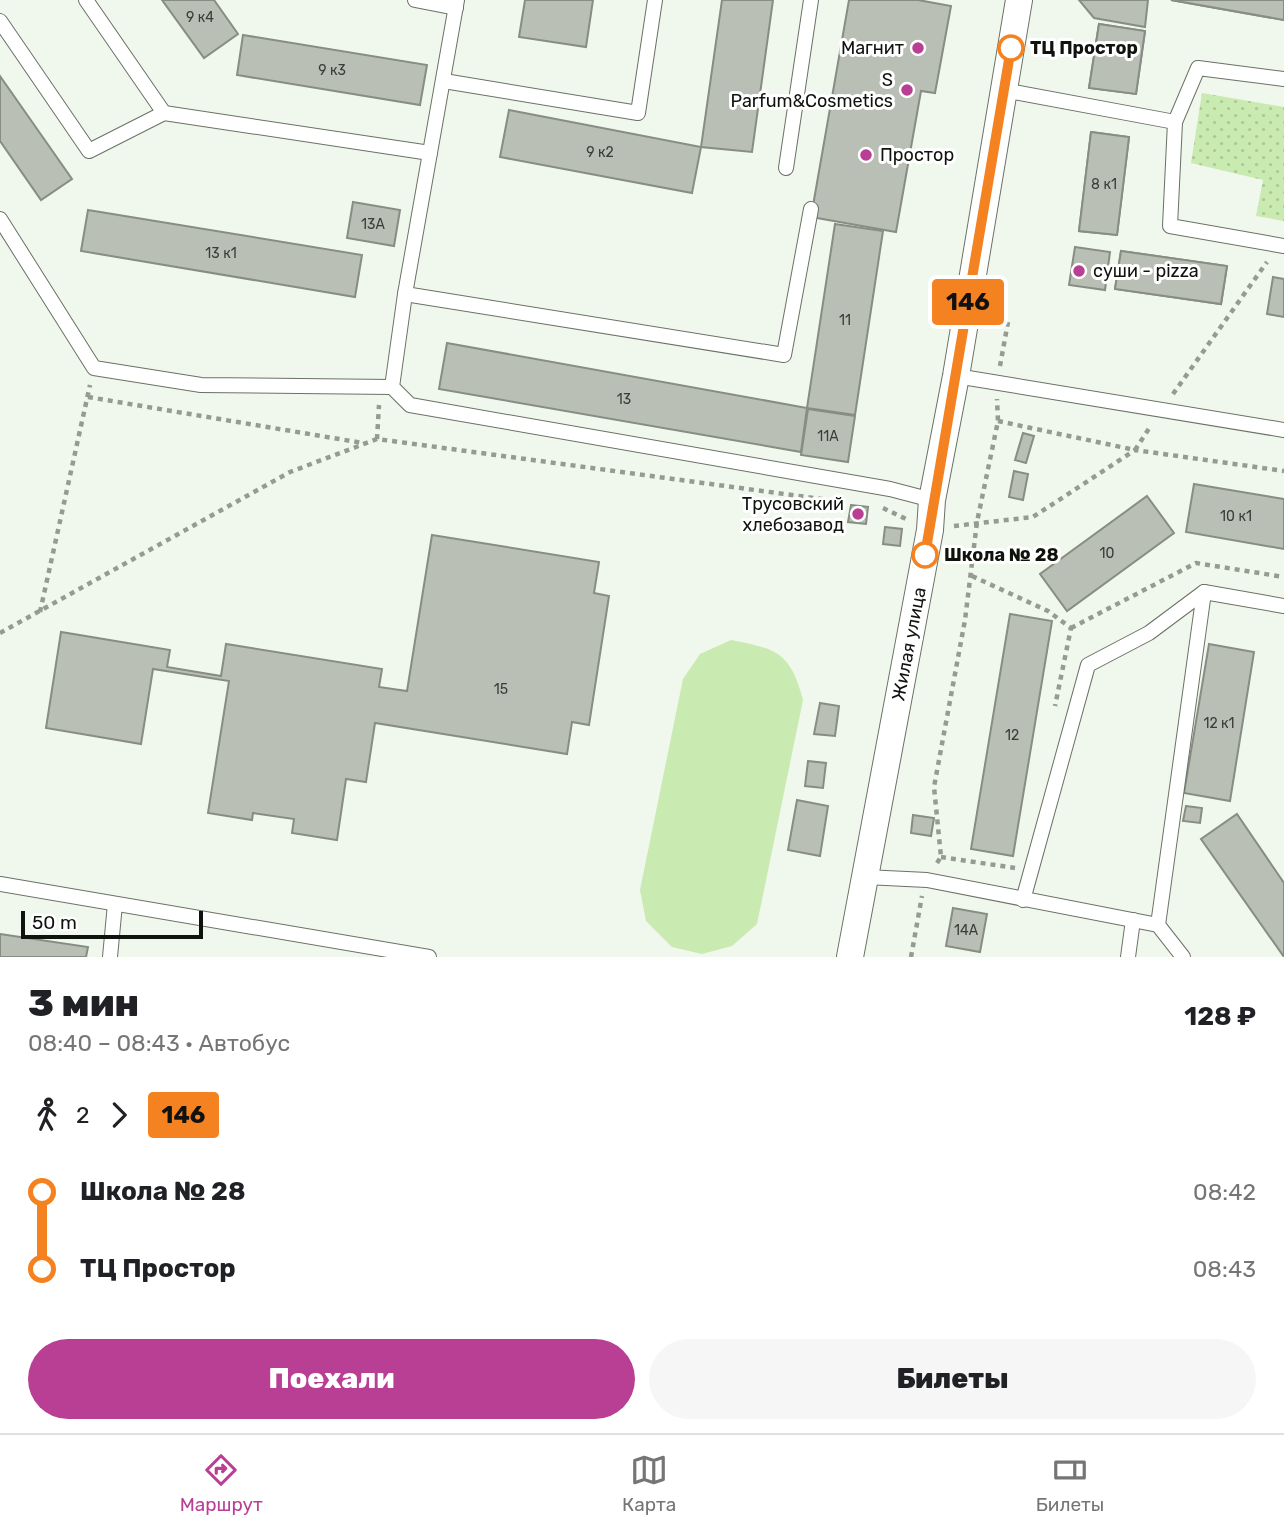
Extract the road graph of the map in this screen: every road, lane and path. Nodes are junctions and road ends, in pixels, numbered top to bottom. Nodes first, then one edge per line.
1 (86, 0) edge
2 (415, 0) edge
3 (655, 0) edge
4 (811, 0) edge
5 (1019, 0) edge
6 (457, 4) edge
7 (0, 22) edge
8 (1284, 79) edge
9 (444, 81) junction
10 (1003, 90) junction
11 (164, 113) junction
12 (1175, 122) junction
13 (430, 153) junction
14 (786, 168) dead end
15 (811, 209) dead end
16 (0, 219) edge
17 (1280, 250) edge
18 (405, 294) junction
19 (1007, 322) dead end
20 (1199, 354) dead end
21 (94, 368) junction
22 (956, 376) junction
23 (997, 383) junction
24 (392, 387) junction
25 (88, 397) junction
26 (998, 421) junction
27 (1284, 430) edge
28 (364, 444) junction
29 (1135, 450) junction
30 (1284, 471) edge
31 (932, 500) junction
32 (839, 502) dead end
33 (977, 522) junction
34 (972, 576) junction
35 (1284, 577) edge
36 (1204, 592) junction
37 (1284, 606) edge
38 (40, 613) junction
39 (1071, 628) junction
40 (0, 634) edge
41 (1054, 708) dead end
42 (941, 857) junction
43 (1021, 869) dead end
44 (865, 877) junction
45 (927, 880) junction
46 (0, 884) edge
47 (1023, 900) junction
48 (115, 904) junction
49 (1133, 920) junction
50 (1158, 925) junction
51 (110, 957) edge
52 (429, 957) edge
53 (850, 957) edge
54 (911, 957) edge
55 (1128, 957) edge
56 (1183, 957) edge

1 - 11 lane
2 - 6 lane
3 - 9 lane
4 - 14 lane
5 - 10 street, Жилая улица
6 - 9 lane
7 - 11 lane
8 - 12 lane
9 - 13 lane
10 - 12 lane
10 - 22 street, Жилая улица
11 - 13 lane
12 - 17 lane
13 - 18 lane
15 - 18 lane
16 - 21 lane
17 - 20 path
18 - 24 lane
19 - 23 path
21 - 24 lane
21 - 25 path
22 - 23 lane
22 - 31 street, Жилая улица
23 - 26 path
23 - 27 lane
24 - 31 lane
25 - 28 path
25 - 38 path
26 - 29 path
26 - 33 path
28 - 32 path
28 - 38 path
29 - 30 path
29 - 33 path
31 - 44 street, Жилая улица
33 - 34 path
34 - 39 path
34 - 42 path
35 - 39 path
36 - 37 lane
36 - 47 lane
36 - 50 lane
38 - 40 path
39 - 41 path
42 - 43 path
42 - 45 path
44 - 45 lane
44 - 53 street, Жилая улица
45 - 47 lane
45 - 54 path
46 - 48 lane
47 - 49 lane
48 - 51 lane
48 - 52 lane
49 - 50 lane
49 - 55 lane
50 - 56 lane

